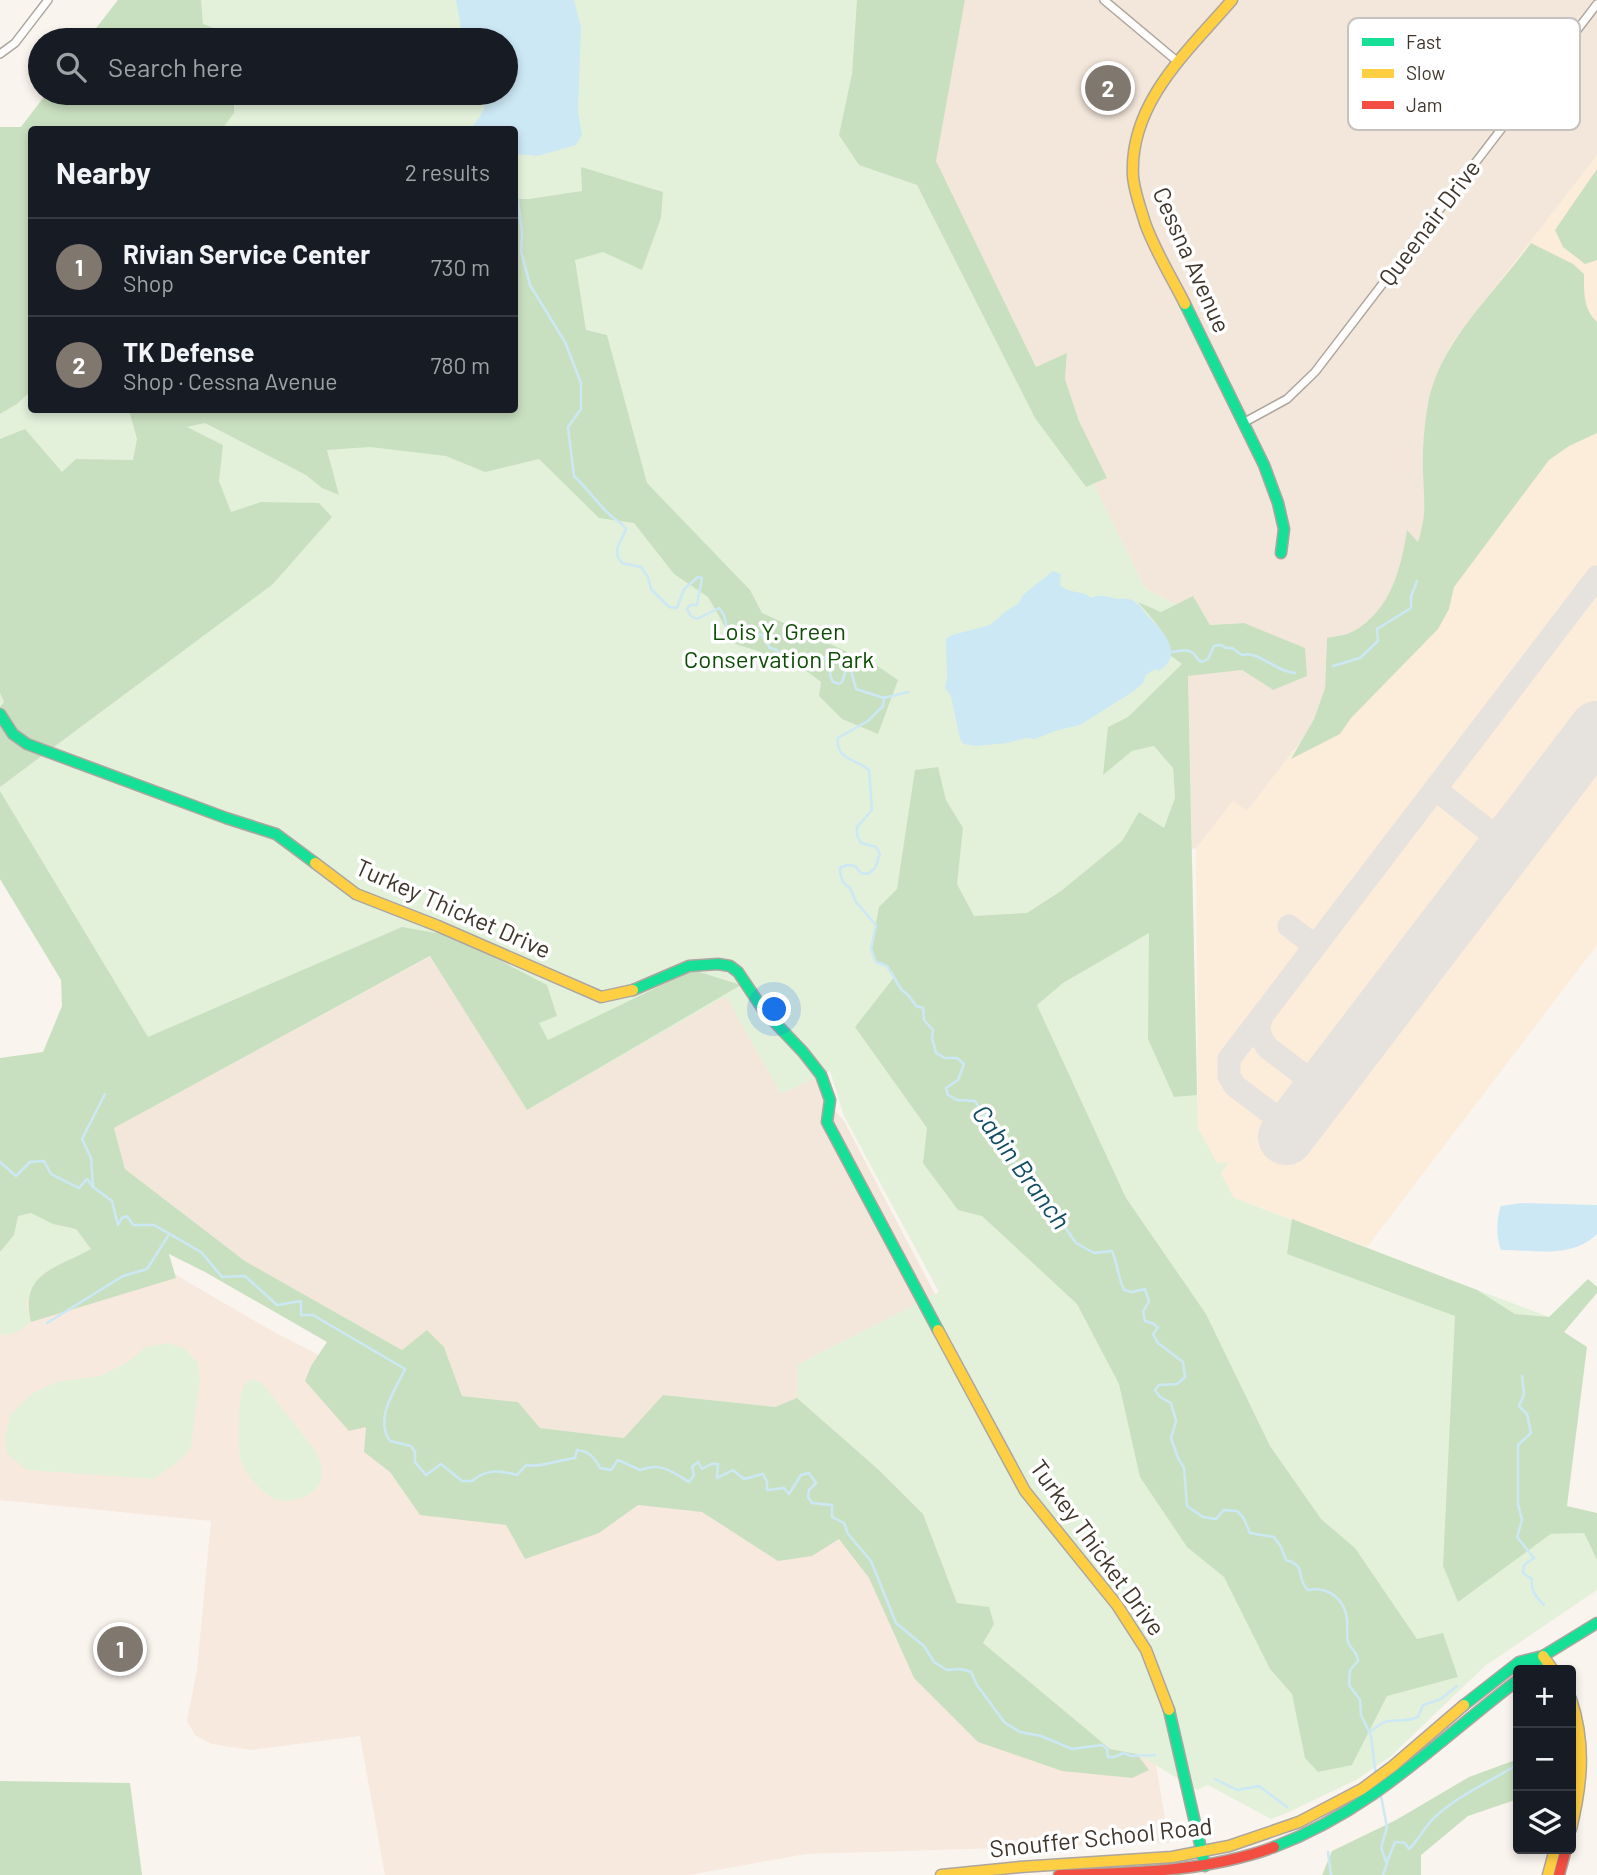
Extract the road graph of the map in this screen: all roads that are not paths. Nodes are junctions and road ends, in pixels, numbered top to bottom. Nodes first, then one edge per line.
1 (48, 0) edge
2 (1104, 0) edge
3 (1232, 0) edge
4 (1597, 4) edge
5 (1580, 26) edge
6 (0, 54) edge
7 (1178, 62) junction
8 (1500, 130) edge
9 (1243, 423) junction
10 (1281, 554) dead end
11 (0, 714) edge
12 (1597, 1623) edge
13 (1543, 1656) junction
14 (1535, 1665) edge
15 (1546, 1665) edge
16 (1549, 1665) edge
17 (1513, 1684) edge
18 (1576, 1715) edge
19 (1576, 1809) edge
20 (1201, 1852) junction
21 (1554, 1854) edge
22 (1565, 1854) edge
23 (1205, 1866) junction
24 (942, 1875) edge
25 (1059, 1875) edge
26 (1548, 1875) edge
27 (1559, 1875) edge

1 - 6 street
2 - 7 street
3 - 7 street, Cessna Avenue
4 - 5 street, Queenair Drive
7 - 9 street, Cessna Avenue
8 - 9 street, Queenair Drive
9 - 10 street, Cessna Avenue
11 - 20 street, Turkey Thicket Drive
12 - 13 street, Snouffer School Road
13 - 14 street, Snouffer School Road
13 - 15 street
13 - 16 street
13 - 20 street, Snouffer School Road
17 - 23 street, Snouffer School Road
18 - 19 street
20 - 23 street, Turkey Thicket Drive
20 - 24 street, Snouffer School Road
21 - 26 street
22 - 27 street
23 - 25 street, Snouffer School Road

